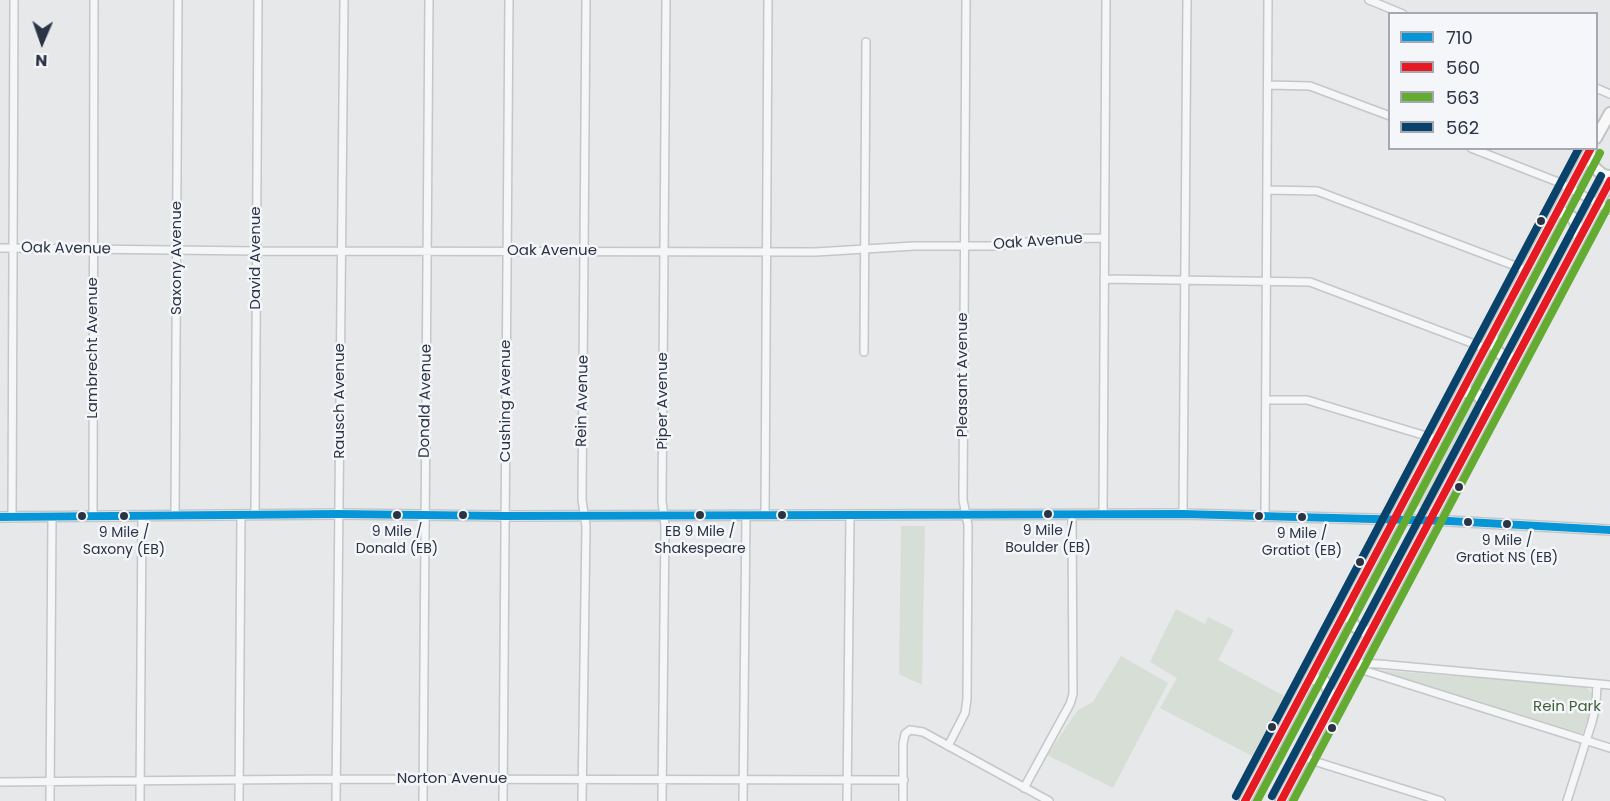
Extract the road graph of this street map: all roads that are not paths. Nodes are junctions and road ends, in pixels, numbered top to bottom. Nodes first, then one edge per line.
1 (14, 0) edge
2 (94, 0) edge
3 (178, 0) edge
4 (258, 0) edge
5 (344, 0) edge
6 (429, 0) edge
7 (509, 0) edge
8 (586, 0) edge
9 (666, 0) edge
10 (768, 0) edge
11 (966, 0) edge
12 (1106, 0) edge
13 (1187, 0) edge
14 (1268, 0) edge
15 (1369, 0) edge
16 (1399, 12) edge
17 (866, 42) dead end
18 (1268, 85) junction
19 (1610, 113) edge
20 (1388, 117) edge
21 (1598, 134) edge
22 (1477, 150) edge
23 (1590, 150) edge
24 (1610, 176) edge
25 (1610, 182) edge
26 (1570, 188) junction
27 (1269, 189) junction
28 (1598, 203) junction
29 (1610, 210) edge
30 (1557, 212) junction
31 (1104, 238) junction
32 (1579, 239) junction
33 (964, 245) junction
34 (0, 248) edge
35 (13, 248) junction
36 (865, 248) junction
37 (94, 249) junction
38 (177, 250) junction
39 (256, 251) junction
40 (342, 251) junction
41 (428, 251) junction
42 (507, 251) junction
43 (585, 251) junction
44 (664, 251) junction
45 (767, 252) junction
46 (1526, 270) junction
47 (1104, 279) junction
48 (1185, 279) junction
49 (1267, 281) junction
50 (1492, 333) junction
51 (1485, 348) junction
52 (864, 351) dead end
53 (1516, 358) junction
54 (1462, 391) junction
55 (1267, 399) junction
56 (1486, 414) junction
57 (1436, 439) junction
58 (339, 514) junction
59 (425, 514) junction
60 (765, 514) junction
61 (966, 514) junction
62 (1072, 514) junction
63 (1103, 514) junction
64 (1183, 514) junction
65 (1266, 514) junction
66 (255, 515) junction
67 (585, 515) junction
68 (663, 515) junction
69 (746, 515) junction
70 (850, 515) junction
71 (93, 516) junction
72 (142, 516) junction
73 (175, 516) junction
74 (241, 516) junction
75 (506, 516) junction
76 (0, 517) edge
77 (12, 517) junction
78 (52, 517) junction
79 (1394, 519) junction
80 (1430, 520) junction
81 (1610, 530) edge
82 (1348, 606) junction
83 (1371, 632) junction
84 (1354, 663) junction
85 (1310, 678) junction
86 (1597, 684) junction
87 (1610, 685) edge
88 (1334, 701) junction
89 (1586, 740) junction
90 (948, 746) junction
91 (1610, 748) edge
92 (1304, 756) junction
93 (337, 779) junction
94 (423, 779) junction
95 (140, 780) junction
96 (239, 780) junction
97 (503, 780) junction
98 (582, 780) junction
99 (663, 780) junction
100 (743, 780) junction
101 (904, 780) junction
102 (847, 781) junction
103 (0, 782) edge
104 (50, 782) junction
105 (1024, 788) junction
106 (50, 801) edge
107 (140, 801) edge
108 (239, 801) edge
109 (336, 801) edge
110 (423, 801) edge
111 (503, 801) edge
112 (582, 801) edge
113 (662, 801) edge
114 (743, 801) edge
115 (847, 801) edge
116 (903, 801) edge
117 (1049, 801) edge
118 (1245, 801) edge
119 (1281, 801) edge
120 (1441, 801) edge
121 (1567, 801) edge

1 - 35 street
2 - 37 street, Lambrecht Avenue
3 - 38 street, Saxony Avenue
4 - 39 street, David Avenue
5 - 40 street, Rausch Avenue
6 - 41 street, Donald Avenue
7 - 42 street, Cushing Avenue
8 - 43 street, Rein Avenue
9 - 44 street, Piper Avenue
10 - 45 street
11 - 33 street, Pleasant Avenue
12 - 31 street
13 - 48 street
14 - 18 street
15 - 16 street
17 - 36 street
18 - 20 street
18 - 27 street
19 - 21 main road
22 - 26 street
23 - 24 main road
23 - 26 main road
25 - 28 main road
26 - 28 street
26 - 30 main road
27 - 46 street
27 - 49 street
28 - 29 street
28 - 32 main road
30 - 32 main road
30 - 46 main road
31 - 33 street, Oak Avenue
31 - 47 street
32 - 53 main road
33 - 36 street, Oak Avenue
33 - 61 street, Pleasant Avenue
34 - 35 street, Oak Avenue
35 - 37 street, Oak Avenue
35 - 77 street
36 - 45 street, Oak Avenue
36 - 52 street
37 - 38 street, Oak Avenue
37 - 71 street, Lambrecht Avenue
38 - 39 street, Oak Avenue
38 - 73 street, Saxony Avenue
39 - 40 street, Oak Avenue
39 - 66 street, David Avenue
40 - 41 street, Oak Avenue
40 - 58 street, Rausch Avenue
41 - 42 street, Oak Avenue
41 - 59 street, Donald Avenue
42 - 43 street, Oak Avenue
42 - 75 street, Cushing Avenue
43 - 44 street, Oak Avenue
43 - 67 street, Rein Avenue
44 - 45 street, Oak Avenue
44 - 68 street, Piper Avenue
45 - 60 street
46 - 50 main road
47 - 48 street
47 - 63 street
48 - 49 street
48 - 64 street
49 - 51 street
49 - 55 street
50 - 51 main road
50 - 53 main road
51 - 54 main road
53 - 56 main road
54 - 56 main road
54 - 57 main road
55 - 57 street
55 - 65 street
56 - 80 main road
57 - 79 main road
58 - 59 main road
58 - 66 main road
58 - 93 street, Rausch Avenue
59 - 75 main road
59 - 94 street, Donald Avenue
60 - 69 main road
60 - 70 main road
61 - 62 main road
61 - 70 main road
61 - 90 street, Pleasant Avenue
62 - 63 main road
62 - 105 street
63 - 64 main road
64 - 65 main road
65 - 79 main road
66 - 74 main road
67 - 68 main road
67 - 75 main road
67 - 98 street, Rein Avenue
68 - 69 main road
68 - 99 street, Piper Avenue
69 - 100 street
70 - 102 street
71 - 72 main road
71 - 78 main road
72 - 73 main road
72 - 95 street
73 - 74 main road
74 - 96 street
75 - 97 street, Cushing Avenue
76 - 77 main road
77 - 78 main road
78 - 104 street
79 - 80 main road
79 - 82 main road
80 - 81 main road
80 - 83 main road
82 - 83 main road
82 - 85 main road
83 - 84 main road
84 - 86 street
84 - 88 main road
84 - 89 street
85 - 88 main road
85 - 118 main road
86 - 87 street
86 - 89 street
88 - 92 main road
89 - 91 street
89 - 121 street
90 - 101 street
90 - 105 street
92 - 119 main road
92 - 120 street
93 - 94 street, Norton Avenue
93 - 96 street, Norton Avenue
93 - 109 street, Rausch Avenue
94 - 97 street, Norton Avenue
94 - 110 street, Donald Avenue
95 - 96 street, Norton Avenue
95 - 104 street, Norton Avenue
95 - 107 street
96 - 108 street
97 - 98 street, Norton Avenue
97 - 111 street, Cushing Avenue
98 - 99 street, Norton Avenue
98 - 112 street, Rein Avenue
99 - 100 street, Norton Avenue
99 - 113 street, Piper Avenue
100 - 102 street, Norton Avenue
100 - 114 street
101 - 102 street, Norton Avenue
101 - 116 street
102 - 115 street
103 - 104 street, Norton Avenue
104 - 106 street
105 - 117 street

